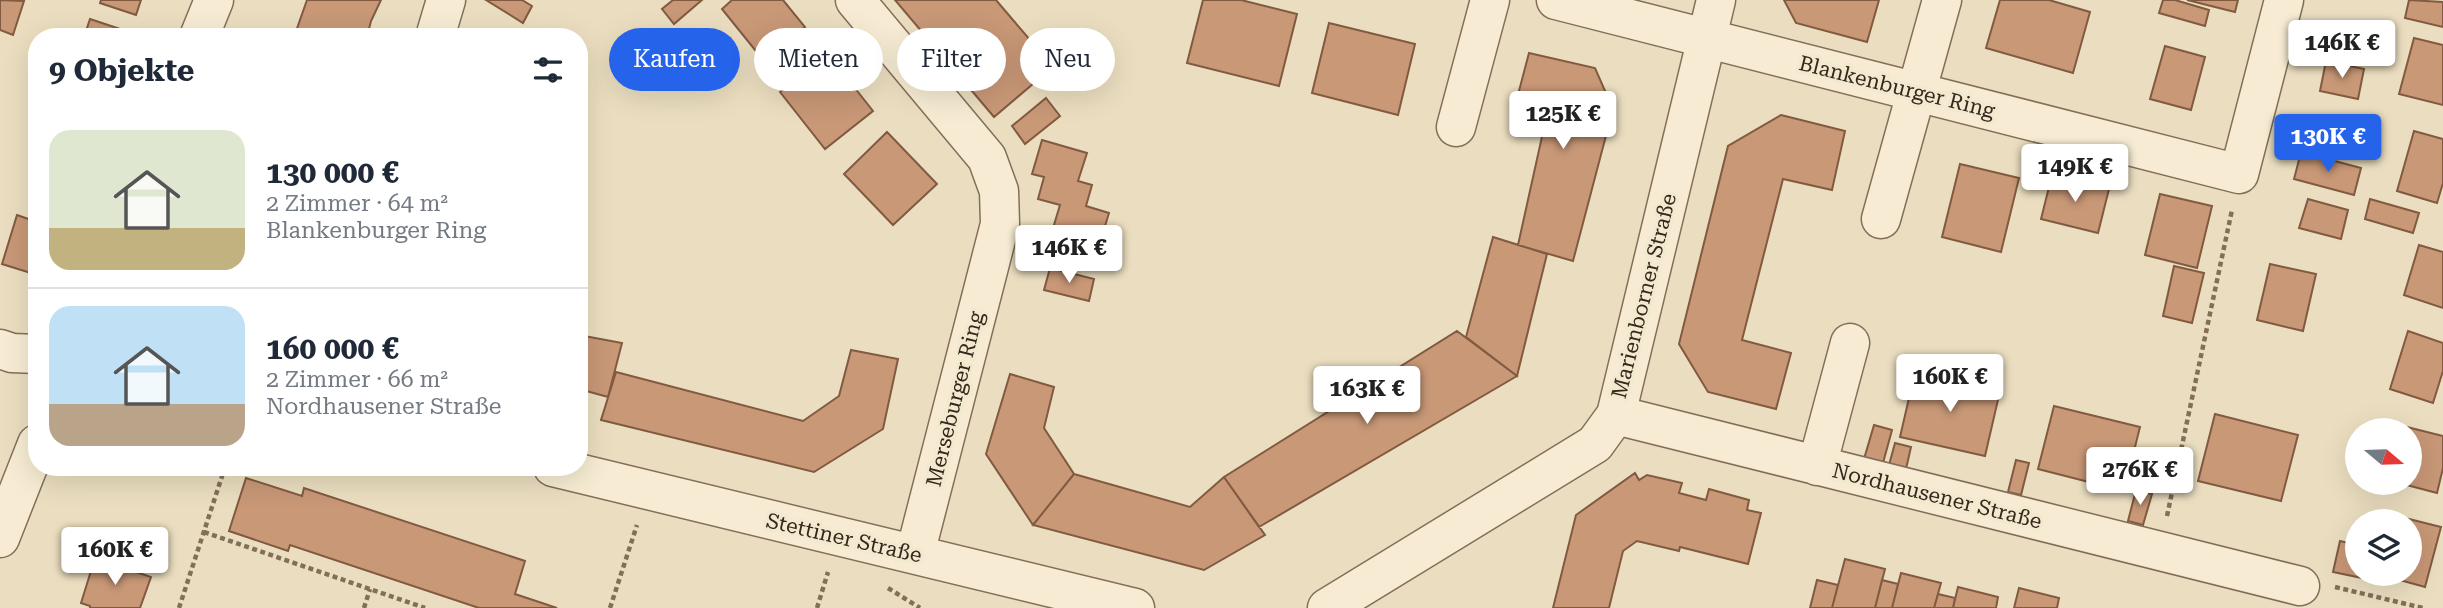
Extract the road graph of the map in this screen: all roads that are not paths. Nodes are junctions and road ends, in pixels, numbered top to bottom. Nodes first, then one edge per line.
1 (214, 0) edge
2 (446, 0) edge
3 (855, 0) edge
4 (1490, 0) edge
5 (1556, 0) edge
6 (1716, 0) edge
7 (1942, 0) edge
8 (2284, 0) edge
9 (203, 28) edge
10 (438, 28) edge
11 (1706, 38) junction
12 (1916, 92) junction
13 (1456, 127) dead end
14 (1881, 219) dead end
15 (1850, 343) dead end
16 (0, 349) edge
17 (28, 354) edge
18 (1616, 415) junction
19 (1817, 466) junction
20 (28, 467) edge
21 (588, 475) edge
22 (0, 538) edge
23 (915, 555) junction
24 (2300, 586) road end
25 (1135, 608) edge
26 (1326, 608) edge

1 - 9 street
2 - 10 street
3 - 23 street, Merseburger Ring
4 - 13 street
5 - 11 street, Blankenburger Ring
6 - 11 street, Marienborner Straße
7 - 12 street
8 - 12 street, Blankenburger Ring
11 - 12 street, Blankenburger Ring
11 - 18 street, Marienborner Straße
12 - 14 street
15 - 19 street
16 - 17 street
18 - 19 street, Nordhausener Straße
18 - 26 street, Marienborner Straße
19 - 24 street, Nordhausener Straße
20 - 22 street
21 - 23 street, Stettiner Straße
23 - 25 street, Stettiner Straße

